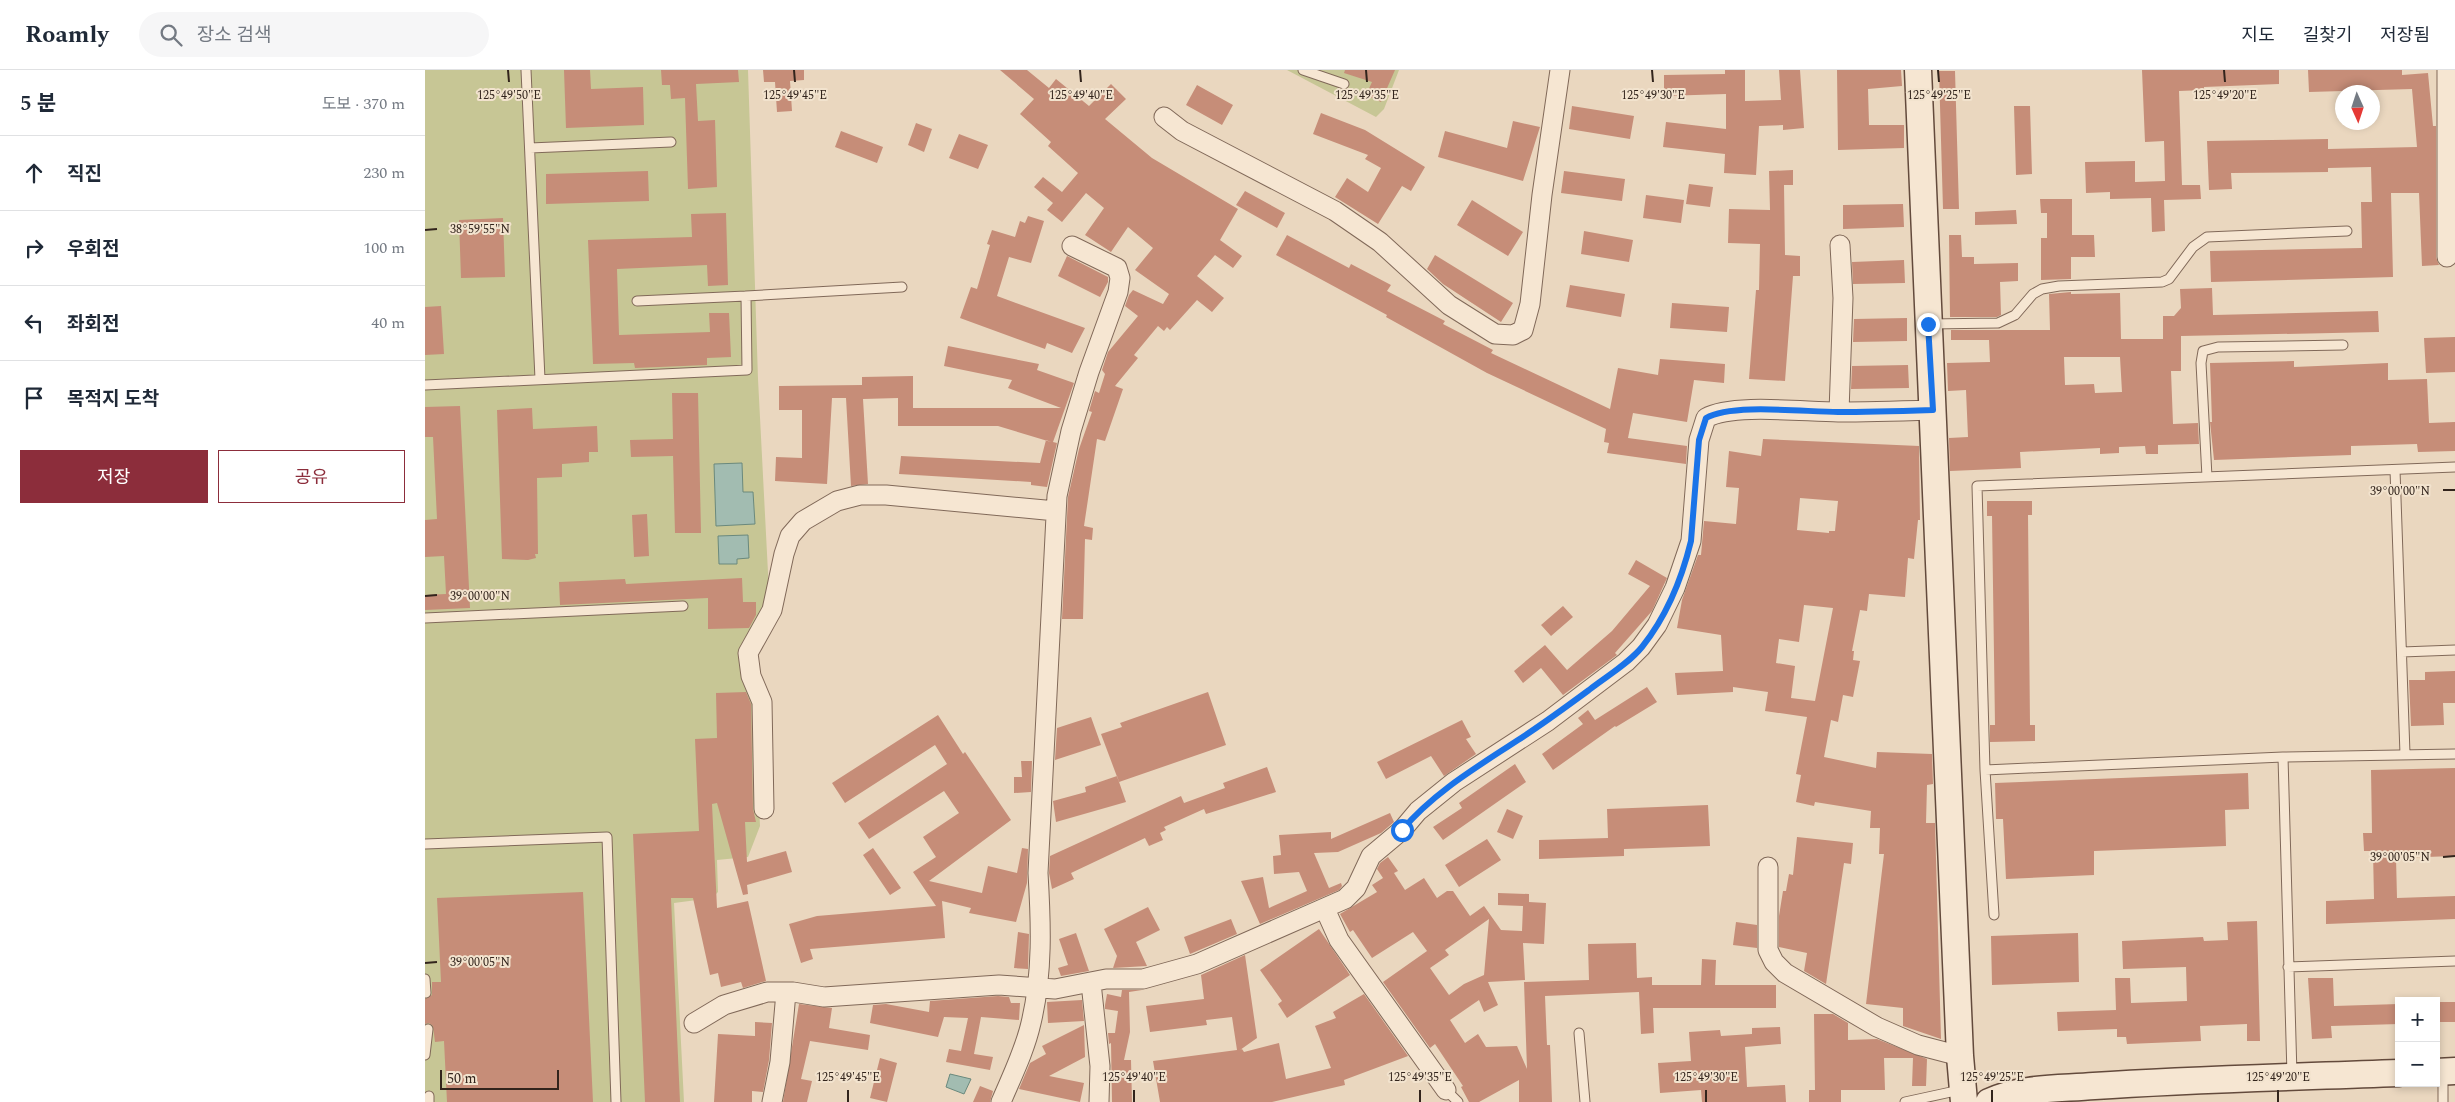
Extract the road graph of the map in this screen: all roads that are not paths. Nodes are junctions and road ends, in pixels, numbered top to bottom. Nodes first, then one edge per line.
1 (526, 70) edge
2 (1303, 70) edge
3 (1560, 70) edge
4 (1918, 70) edge
5 (2447, 70) edge
6 (1344, 84) dead end
7 (1164, 117) dead end
8 (671, 142) dead end
9 (530, 148) junction
10 (2347, 231) dead end
11 (1840, 245) dead end
12 (1072, 246) dead end
13 (2447, 256) dead end
14 (902, 287) dead end
15 (746, 296) junction
16 (637, 300) dead end
17 (1928, 324) junction
18 (2343, 345) dead end
19 (540, 380) junction
20 (425, 385) edge
21 (1933, 410) junction
22 (1839, 412) junction
23 (2455, 467) edge
24 (2395, 470) junction
25 (2207, 477) junction
26 (1056, 511) junction
27 (683, 606) dead end
28 (425, 618) edge
29 (2455, 650) edge
30 (2402, 652) junction
31 (2405, 754) junction
32 (2455, 754) edge
33 (2283, 757) junction
34 (1985, 770) junction
35 (763, 808) dead end
36 (425, 844) edge
37 (1768, 867) dead end
38 (1325, 909) junction
39 (1994, 914) dead end
40 (2455, 961) edge
41 (2288, 967) junction
42 (425, 978) edge
43 (1091, 983) junction
44 (1038, 989) junction
45 (785, 992) junction
46 (426, 993) edge
47 (694, 1023) dead end
48 (428, 1029) dead end
49 (1579, 1033) dead end
50 (425, 1055) edge
51 (1960, 1056) junction
52 (2445, 1072) edge
53 (2395, 1073) edge
54 (2292, 1077) junction
55 (1452, 1096) edge
56 (1963, 1096) edge
57 (616, 1102) edge
58 (772, 1102) edge
59 (1001, 1102) edge
60 (1099, 1102) edge
61 (1585, 1102) edge
62 (1905, 1102) edge
63 (1989, 1102) edge
64 (2443, 1102) edge

1 - 9 lane
2 - 6 lane
3 - 7 street
4 - 17 street
5 - 13 street
8 - 9 lane
9 - 19 lane
10 - 17 lane
11 - 22 street
12 - 26 street
14 - 15 lane
15 - 16 lane
15 - 19 lane
17 - 21 street
18 - 25 lane
19 - 20 lane
21 - 22 street
21 - 51 street
22 - 38 street
23 - 24 lane
24 - 25 lane
24 - 30 lane
25 - 34 lane
26 - 35 street
26 - 44 street
27 - 28 lane
29 - 30 lane
30 - 31 lane
31 - 32 lane
31 - 33 lane
33 - 34 lane
33 - 41 lane
34 - 39 lane
36 - 57 lane
37 - 51 street
38 - 43 street
38 - 55 street
40 - 41 lane
41 - 54 lane
42 - 46 lane
43 - 44 street
43 - 60 street
44 - 45 street
44 - 59 street
45 - 47 street
45 - 58 street
48 - 50 lane
49 - 61 lane
51 - 56 street
52 - 64 lane
53 - 54 street
54 - 63 street
56 - 62 lane

